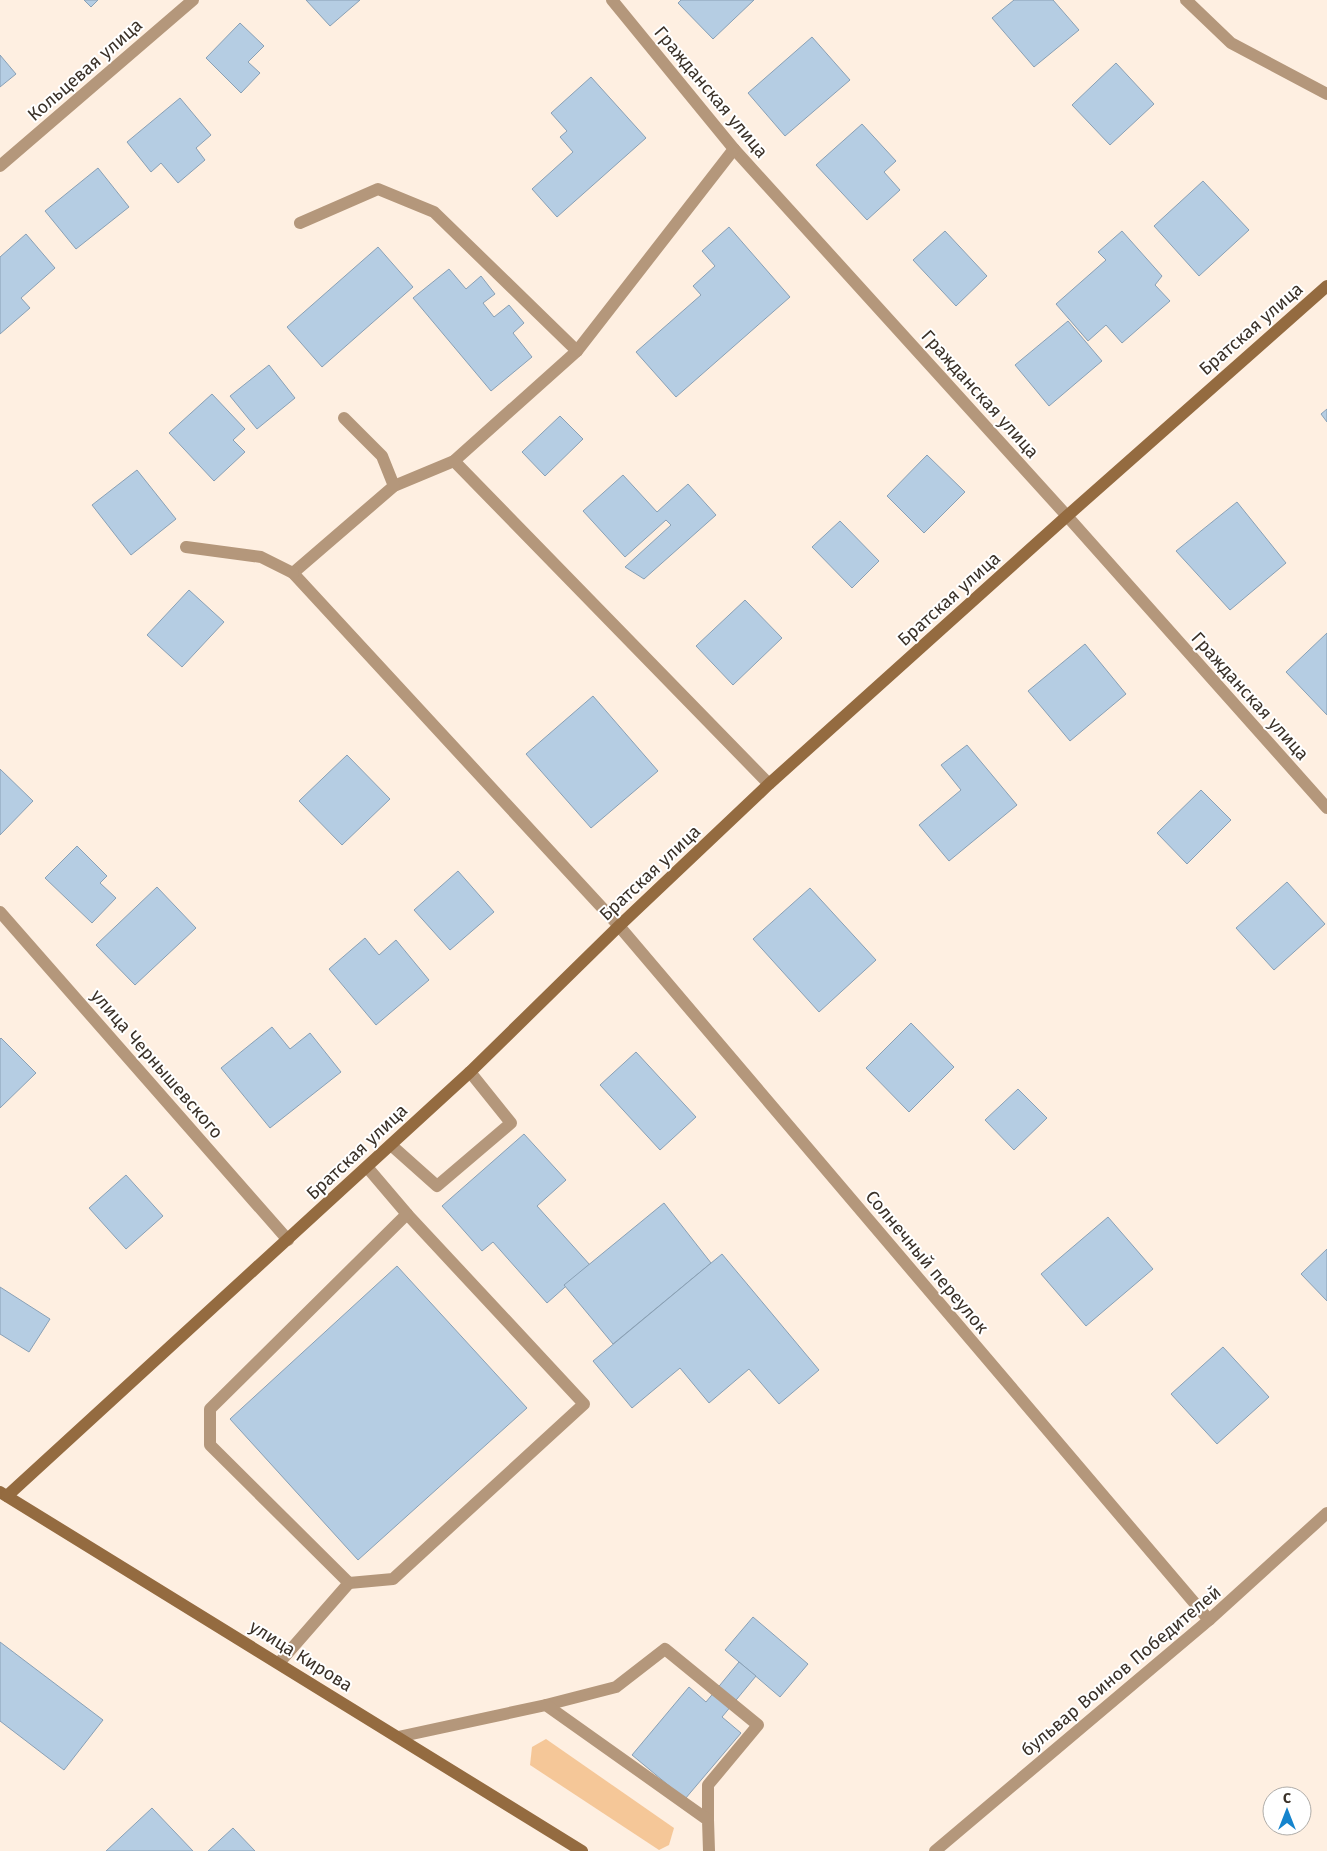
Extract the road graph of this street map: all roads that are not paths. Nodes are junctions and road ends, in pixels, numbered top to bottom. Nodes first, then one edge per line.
1 (193, 0) edge
2 (612, 0) edge
3 (1186, 0) edge
4 (1327, 94) edge
5 (734, 149) junction
6 (0, 166) edge
7 (300, 223) dead end
8 (1327, 286) edge
9 (577, 351) junction
10 (344, 418) dead end
11 (454, 461) junction
12 (394, 486) junction
13 (1067, 516) junction
14 (186, 546) dead end
15 (293, 573) junction
16 (769, 784) junction
17 (1327, 808) edge
18 (0, 912) edge
19 (619, 926) junction
20 (470, 1072) junction
21 (391, 1145) junction
22 (367, 1167) junction
23 (407, 1214) junction
24 (288, 1240) junction
25 (2, 1497) edge
26 (1327, 1513) edge
27 (349, 1583) junction
28 (1209, 1620) junction
29 (279, 1663) junction
30 (546, 1705) junction
31 (398, 1737) junction
32 (708, 1820) junction
33 (582, 1851) edge
34 (709, 1851) edge
35 (935, 1851) edge

1 - 6 street, Кольцевая улица
2 - 5 street, Гражданская улица
3 - 4 street
5 - 9 street
5 - 13 street, Гражданская улица
7 - 9 street
8 - 13 main road, Братская улица
9 - 11 street
10 - 12 street
11 - 12 street
11 - 16 street
12 - 15 street
13 - 16 main road, Братская улица
13 - 17 street, Гражданская улица
14 - 15 street
15 - 19 street, Солнечный переулок
16 - 19 main road, Братская улица
18 - 24 street, улица Чернышевского
19 - 20 main road, Братская улица
19 - 28 street, Солнечный переулок
20 - 21 main road, Братская улица
20 - 21 street
21 - 22 main road, Братская улица
22 - 23 street
22 - 24 main road, Братская улица
23 - 27 street
23 - 27 street
24 - 25 main road, Братская улица
25 - 29 main road, улица Кирова
26 - 28 street, бульвар Воинов Победителей
27 - 29 street
28 - 35 street, бульвар Воинов Победителей
29 - 31 main road, улица Кирова
30 - 31 street
30 - 32 street
30 - 32 street
31 - 33 main road, улица Кирова
32 - 34 street

